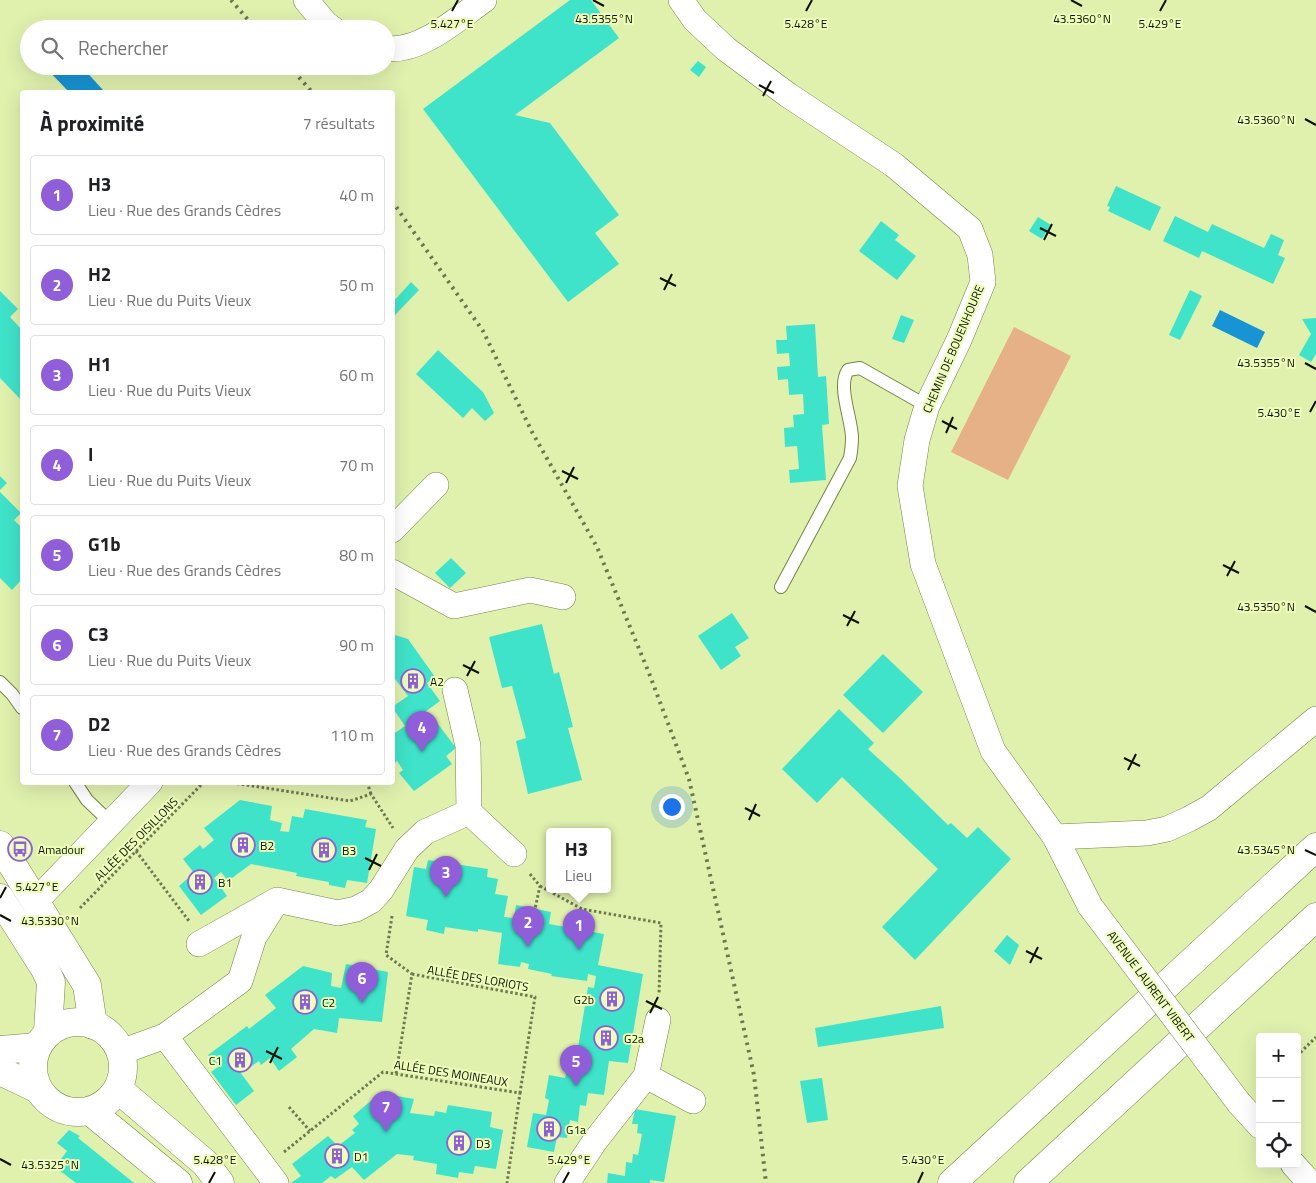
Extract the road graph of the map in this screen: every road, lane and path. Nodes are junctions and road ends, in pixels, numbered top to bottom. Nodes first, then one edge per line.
1 (306, 0) edge
2 (484, 0) edge
3 (681, 0) edge
4 (323, 20) edge
5 (395, 50) edge
6 (927, 406) junction
7 (436, 484) dead end
8 (395, 527) edge
9 (395, 574) edge
10 (781, 587) dead end
11 (563, 597) dead end
12 (0, 682) edge
13 (455, 690) dead end
14 (20, 705) edge
15 (1316, 719) edge
16 (77, 785) edge
17 (147, 785) edge
18 (201, 785) edge
19 (246, 785) edge
20 (368, 785) edge
21 (371, 794) junction
22 (469, 812) junction
23 (111, 823) junction
24 (1055, 836) junction
25 (0, 845) edge
26 (1316, 847) edge
27 (407, 849) junction
28 (136, 851) junction
29 (514, 854) joint
30 (540, 886) junction
31 (546, 889) edge
32 (380, 890) junction
33 (553, 893) edge
34 (0, 898) edge
35 (277, 900) junction
36 (35, 902) junction
37 (80, 908) dead end
38 (535, 909) dead end
39 (1316, 917) edge
40 (202, 943) joint
41 (412, 974) junction
42 (658, 1020) joint
43 (94, 1025) junction
44 (165, 1036) junction
45 (1316, 1037) edge
46 (42, 1040) junction
47 (0, 1050) edge
48 (120, 1052) junction
49 (1301, 1052) edge
50 (0, 1072) edge
51 (396, 1074) junction
52 (646, 1076) junction
53 (118, 1089) junction
54 (38, 1090) junction
55 (520, 1093) junction
56 (693, 1101) dead end
57 (289, 1106) dead end
58 (90, 1111) junction
59 (1257, 1123) edge
60 (310, 1131) junction
61 (1297, 1168) edge
62 (270, 1176) edge
63 (178, 1183) edge
64 (220, 1183) edge
65 (507, 1183) edge
66 (567, 1183) edge
67 (952, 1183) edge
68 (1028, 1183) edge
69 (1310, 1183) edge

1 - 4 street
2 - 5 street
3 - 6 street, CHEMIN DE BOUENHOURE
6 - 10 lane
6 - 24 street, CHEMIN DE BOUENHOURE
7 - 8 street
9 - 11 street
12 - 14 lane
13 - 22 street
15 - 24 street
16 - 23 lane
17 - 23 street
18 - 28 path, ALLÉE DES OISILLONS
19 - 21 path
20 - 21 path
21 - 27 path
22 - 27 street
22 - 29 street
23 - 36 street
24 - 59 street, AVENUE LAURENT VIBERT, bridge
25 - 36 main road
26 - 67 main road
27 - 32 street
28 - 37 path, ALLÉE DES OISILLONS
28 - 40 path
29 - 30 path
30 - 31 path
30 - 38 path
32 - 35 street
32 - 41 path
33 - 42 path
34 - 46 main road
35 - 40 street
35 - 44 street
36 - 43 main road
39 - 68 main road
41 - 51 path
41 - 55 path, ALLÉE DES LORIOTS
42 - 52 street
43 - 46 main road
43 - 48 main road
44 - 48 street
44 - 62 street
45 - 49 path
46 - 47 main road
46 - 54 main road
48 - 53 main road
50 - 54 main road
51 - 55 path, ALLÉE DES MOINEAUX
51 - 60 path, ALLÉE DES MOINEAUX
52 - 56 street
52 - 66 street
53 - 58 main road
53 - 64 main road
54 - 58 main road
55 - 65 path, ALLÉE DES MOINEAUX
57 - 60 path
58 - 63 main road
60 - 62 path, ALLÉE DES MOINEAUX
61 - 69 street

